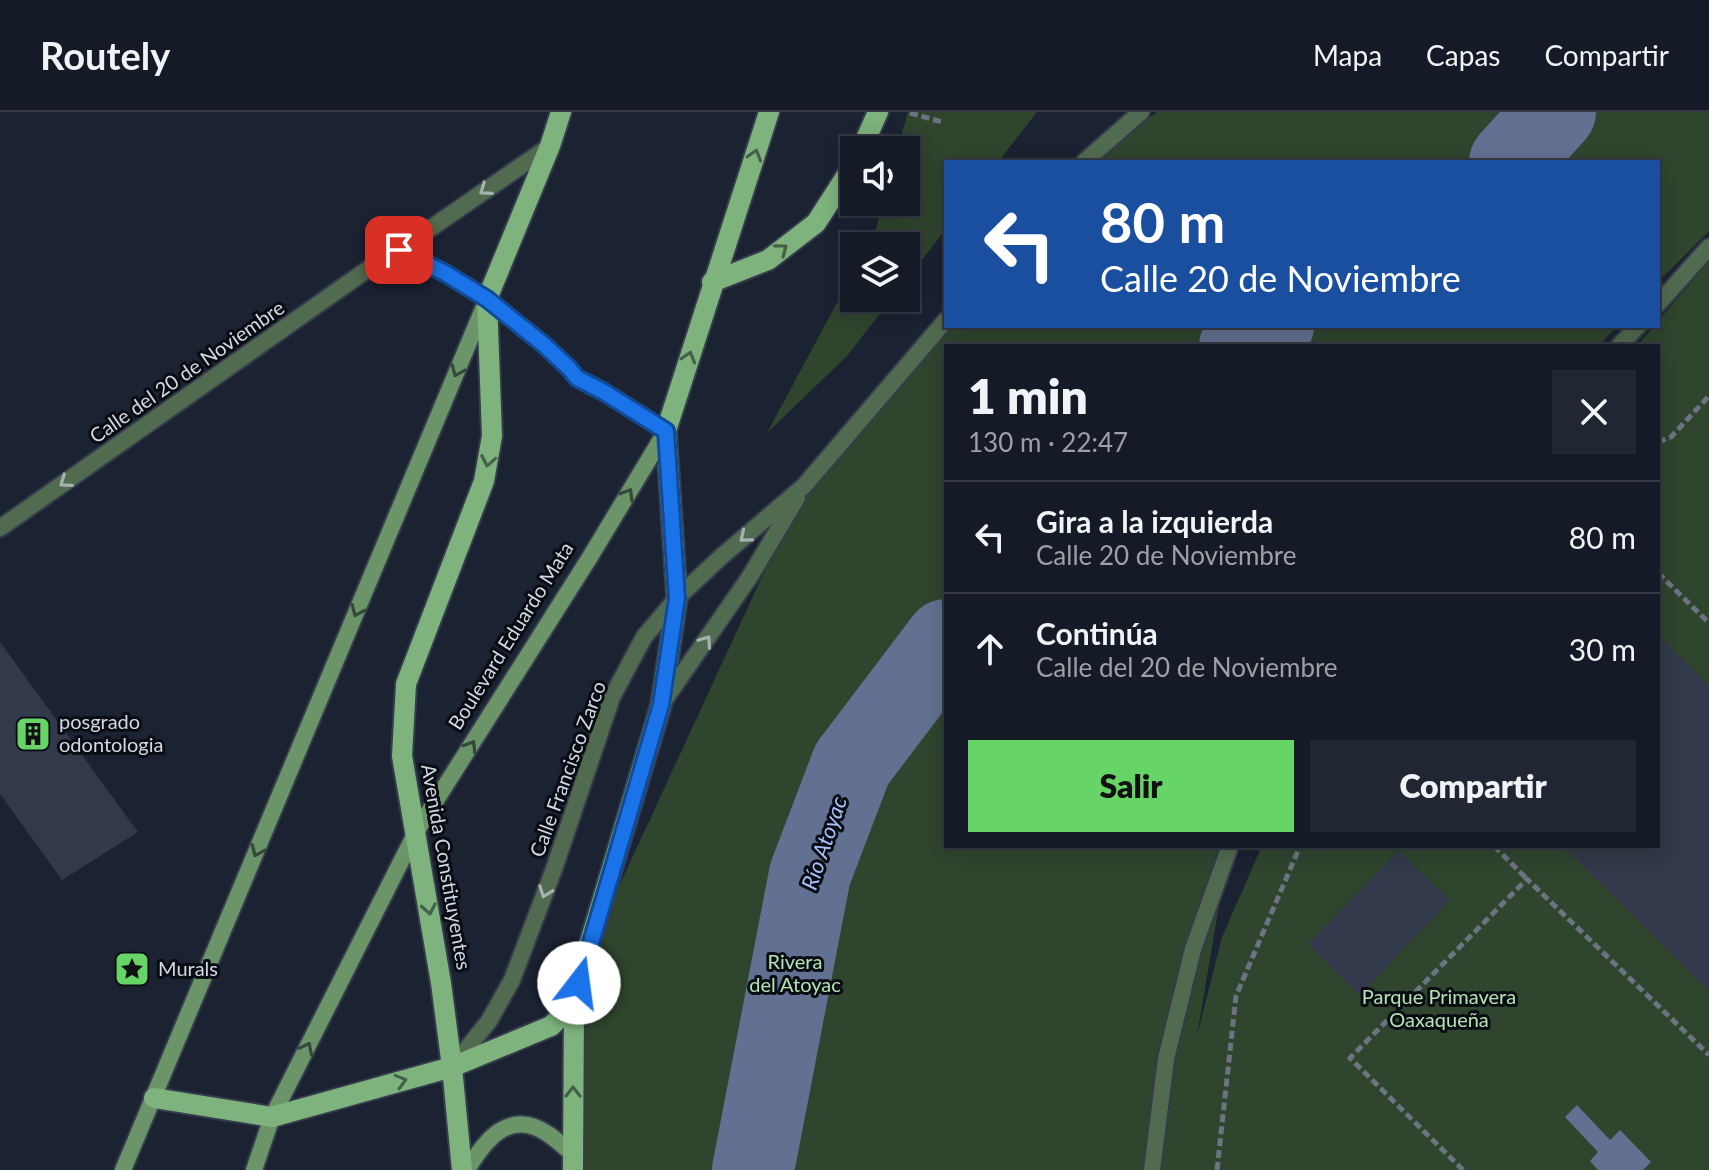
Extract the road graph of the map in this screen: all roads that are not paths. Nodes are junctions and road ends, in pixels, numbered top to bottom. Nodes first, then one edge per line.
1 (561, 112) edge
2 (769, 112) edge
3 (878, 112) edge
4 (1141, 112) edge
5 (867, 136) edge
6 (550, 146) junction
7 (1086, 160) edge
8 (840, 186) edge
9 (1709, 247) edge
10 (399, 250) junction
11 (712, 282) junction
12 (487, 299) junction
13 (1660, 302) edge
14 (944, 322) edge
15 (1636, 328) edge
16 (1621, 344) edge
17 (666, 431) junction
18 (804, 486) junction
19 (0, 528) edge
20 (677, 598) junction
21 (661, 705) junction
22 (416, 832) junction
23 (1229, 848) edge
24 (574, 1004) junction
25 (452, 1067) junction
26 (154, 1098) junction
27 (272, 1117) junction
28 (573, 1162) edge
29 (123, 1170) edge
30 (254, 1170) edge
31 (464, 1170) edge
32 (1152, 1170) edge

1 - 6 main road
11 -> 2 main road, Boulevard Eduardo Mata
3 - 5 main road
4 - 7 street
6 -> 10 street, Calle del 20 de Noviembre
6 - 12 main road
11 -> 8 main road
9 - 13 street
10 - 12 street
10 -> 19 street, Calle del 20 de Noviembre
17 -> 11 main road, Boulevard Eduardo Mata
12 - 17 street
12 -> 22 main road, Avenida Constituyentes
12 -> 26 main road
14 - 18 street, Calle Francisco Zarco
15 - 16 street
17 - 20 main road
22 -> 17 main road, Boulevard Eduardo Mata
18 -> 20 street, Calle Francisco Zarco
21 -> 18 street, Calle Francisco Zarco
20 - 21 main road
20 -> 25 street, Calle Francisco Zarco
21 - 24 main road
22 -> 25 main road, Avenida Constituyentes
27 -> 22 main road, Boulevard Eduardo Mata
23 - 32 street
24 - 25 main road
28 -> 24 main road
27 -> 25 main road
25 - 31 main road, Avenida Constituyentes
26 - 27 main road
26 - 29 main road
27 - 30 main road, Boulevard Eduardo Mata
28 - 31 main road

